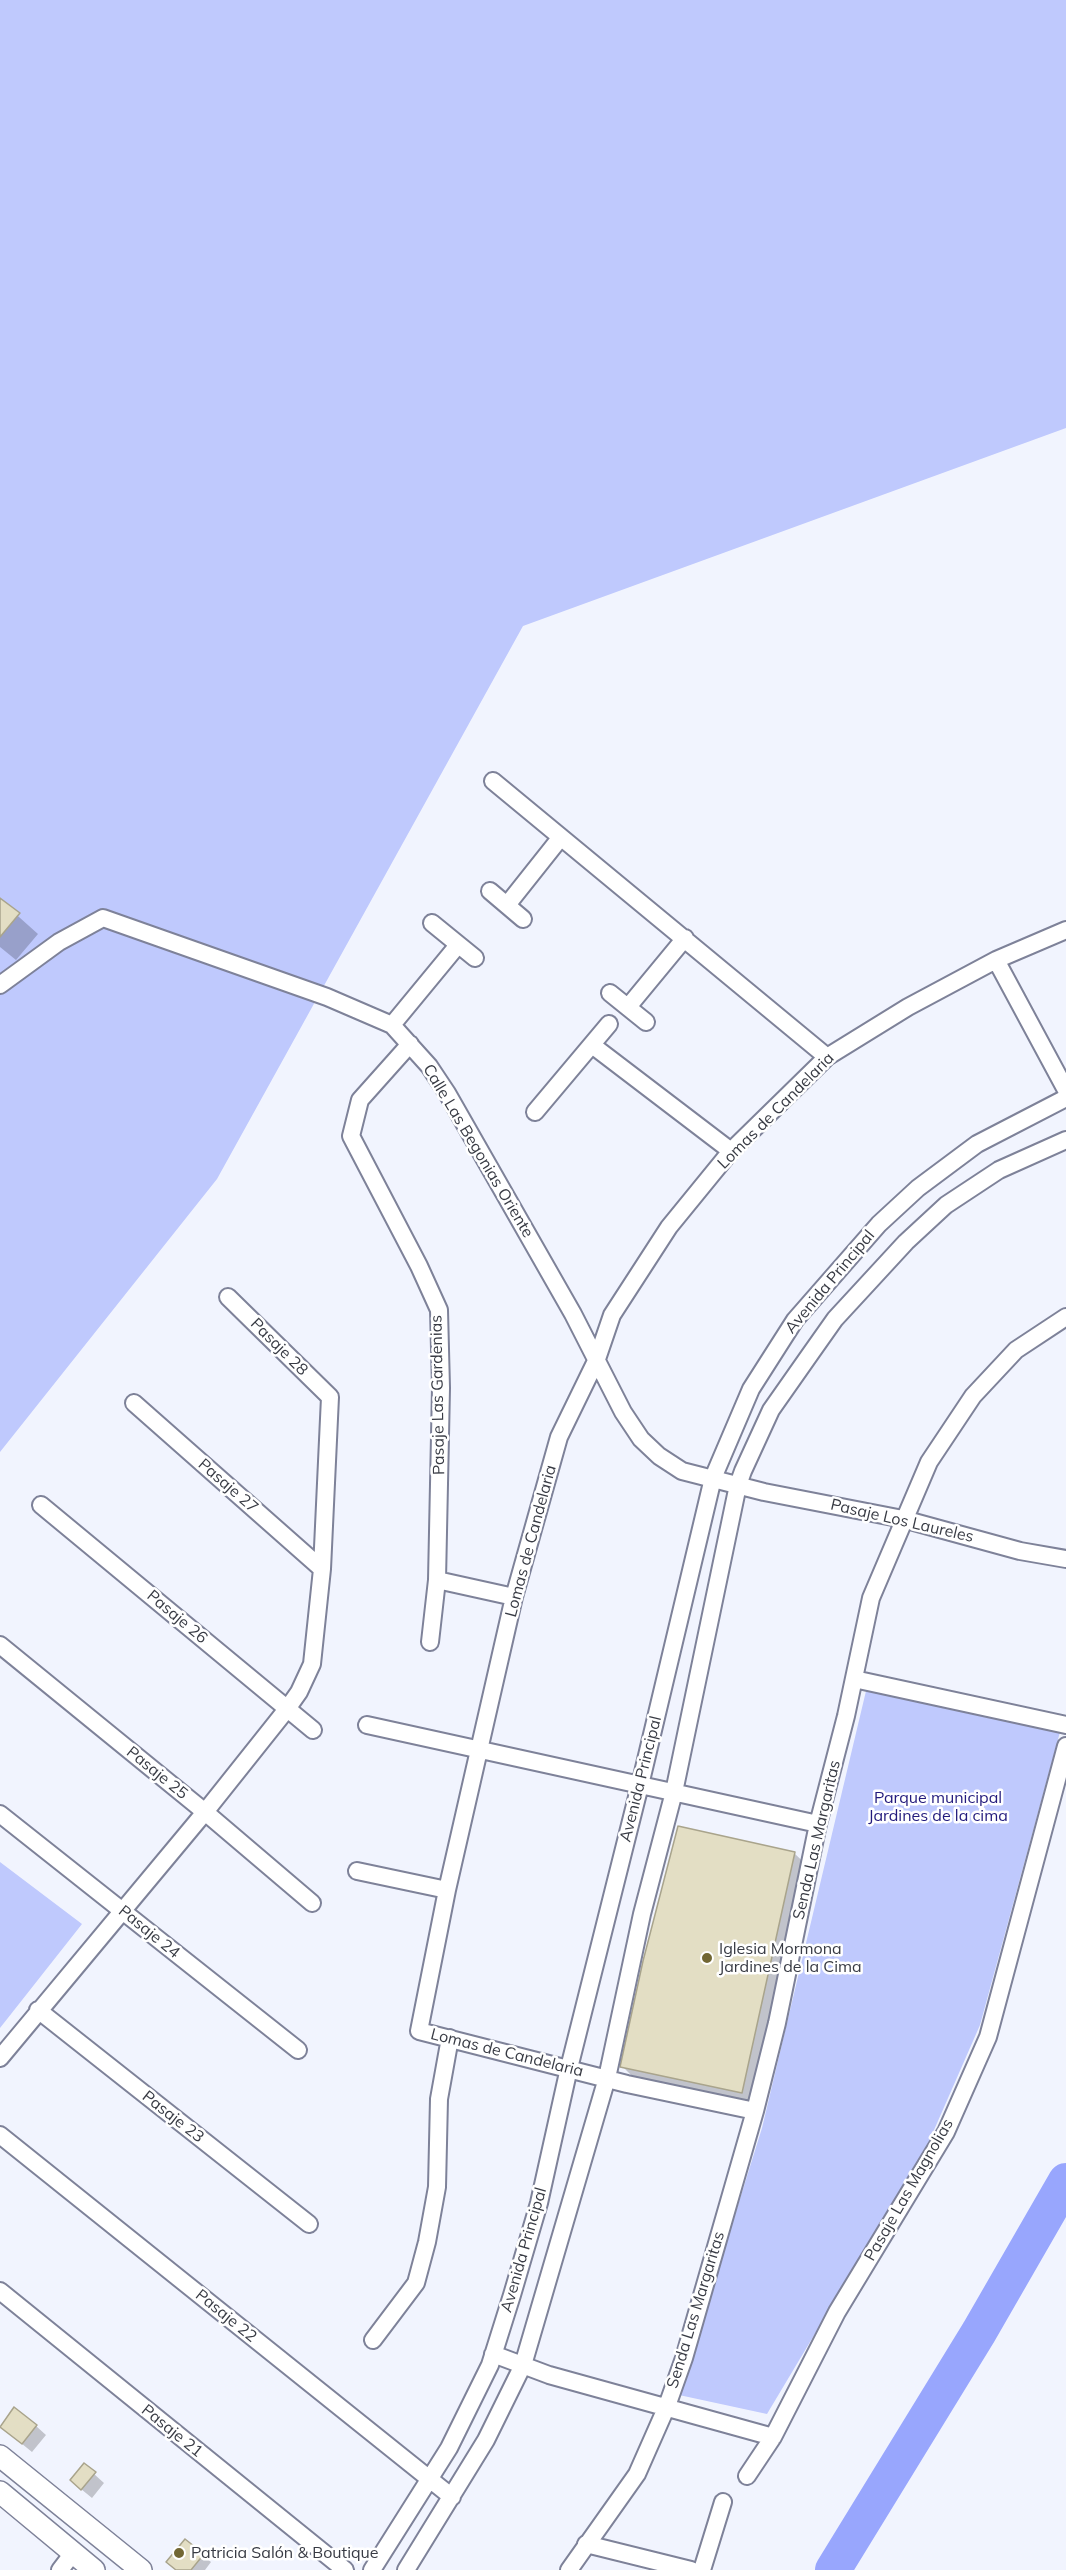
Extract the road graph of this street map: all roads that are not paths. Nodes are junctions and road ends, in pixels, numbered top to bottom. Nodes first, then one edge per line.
1 (493, 781) dead end
2 (561, 837) junction
3 (490, 891) dead end
4 (507, 905) junction
5 (523, 919) dead end
6 (432, 923) dead end
7 (1066, 930) edge
8 (685, 938) junction
9 (458, 945) junction
10 (475, 958) dead end
11 (996, 960) junction
12 (0, 985) edge
13 (610, 993) dead end
14 (628, 1007) junction
15 (646, 1022) dead end
16 (609, 1024) dead end
17 (392, 1025) junction
18 (410, 1044) junction
19 (592, 1045) junction
20 (826, 1057) junction
21 (1066, 1090) edge
22 (1066, 1098) edge
23 (535, 1112) dead end
24 (1066, 1138) edge
25 (731, 1151) junction
26 (228, 1297) dead end
27 (1066, 1317) edge
28 (597, 1359) junction
29 (134, 1402) dead end
30 (712, 1478) junction
31 (738, 1485) junction
32 (41, 1505) dead end
33 (903, 1519) junction
34 (1066, 1559) edge
35 (322, 1569) junction
36 (437, 1580) junction
37 (514, 1598) junction
38 (430, 1642) dead end
39 (0, 1645) edge
40 (855, 1679) junction
41 (287, 1709) junction
42 (367, 1725) dead end
43 (1066, 1725) edge
44 (313, 1730) dead end
45 (1066, 1746) edge
46 (479, 1750) junction
47 (640, 1785) junction
48 (674, 1792) junction
49 (205, 1812) junction
50 (0, 1814) edge
51 (818, 1824) junction
52 (357, 1871) dead end
53 (447, 1890) junction
54 (312, 1903) dead end
55 (122, 1910) junction
56 (38, 2010) junction
57 (450, 2038) junction
58 (298, 2050) dead end
59 (0, 2058) edge
60 (569, 2068) junction
61 (607, 2078) junction
62 (755, 2111) junction
63 (0, 2135) edge
64 (309, 2224) dead end
65 (0, 2291) edge
66 (372, 2340) dead end
67 (493, 2354) junction
68 (523, 2365) junction
69 (667, 2406) junction
70 (773, 2437) junction
71 (0, 2456) edge
72 (747, 2476) dead end
73 (429, 2480) junction
74 (0, 2492) edge
75 (452, 2497) junction
76 (723, 2502) dead end
77 (586, 2544) junction
78 (67, 2561) edge
79 (94, 2570) edge
80 (141, 2570) edge
81 (345, 2570) edge
82 (372, 2570) edge
83 (406, 2570) edge
84 (569, 2570) edge
85 (691, 2570) edge
86 (702, 2570) edge

1 - 2 street
2 - 4 street
2 - 8 street
3 - 4 street
4 - 5 street
6 - 9 street
7 - 11 street, Lomas de Candelaria
8 - 14 street
8 - 20 street
9 - 10 street
9 - 17 street
11 - 20 street, Lomas de Candelaria
11 - 21 street
12 - 17 street, Calle Las Begonias Oriente
13 - 14 street
14 - 15 street
16 - 19 street
17 - 18 street, Calle Las Begonias Oriente
18 - 28 street, Calle Las Begonias Oriente
18 - 36 street, Pasaje Las Gardenias
19 - 23 street
19 - 25 street
20 - 25 street, Lomas de Candelaria
22 - 30 street, Avenida Principal
24 - 31 street, Avenida Principal
25 - 28 street, Lomas de Candelaria
26 - 35 street, Pasaje 28
27 - 33 street, Senda Las Margaritas
28 - 30 street, Calle Las Begonias Oriente
28 - 37 street, Lomas de Candelaria
29 - 35 street, Pasaje 27
30 - 31 street, Calle Las Begonias Oriente
30 - 47 street, Avenida Principal
31 - 33 street, Pasaje Los Laureles
31 - 48 street, Avenida Principal
32 - 41 street, Pasaje 26
33 - 34 street, Pasaje Los Laureles
33 - 40 street, Senda Las Margaritas
35 - 41 street
36 - 37 street
36 - 38 street, Pasaje Las Gardenias
37 - 46 street, Lomas de Candelaria
39 - 49 street, Pasaje 25
40 - 43 street
40 - 51 street, Senda Las Margaritas
41 - 44 street, Pasaje 26
41 - 49 street
42 - 46 street
45 - 70 street, Pasaje Las Magnolias
46 - 47 street
46 - 53 street, Lomas de Candelaria
47 - 48 street
47 - 60 street, Avenida Principal
48 - 51 street
48 - 61 street, Avenida Principal
49 - 54 street, Pasaje 25
49 - 55 street
50 - 55 street, Pasaje 24
51 - 62 street, Senda Las Margaritas
52 - 53 street
53 - 57 street, Lomas de Candelaria
55 - 56 street
55 - 58 street, Pasaje 24
56 - 59 street
56 - 64 street, Pasaje 23
57 - 60 street, Lomas de Candelaria
57 - 66 street
60 - 61 street, Lomas de Candelaria
60 - 67 street, Avenida Principal
61 - 62 street, Lomas de Candelaria
61 - 68 street, Avenida Principal
62 - 69 street, Senda Las Margaritas
63 - 73 street, Pasaje 22
65 - 81 street, Pasaje 21
67 - 68 street
67 - 73 street, Avenida Principal
68 - 69 street
68 - 75 street, Avenida Principal
69 - 70 street
69 - 77 street, Senda Las Margaritas
70 - 72 street, Pasaje Las Magnolias
71 - 80 street
73 - 75 street, Pasaje 22
73 - 82 street, Avenida Principal
74 - 78 street
75 - 83 street, Avenida Principal
76 - 86 street
77 - 84 street, Senda Las Margaritas
77 - 85 street
78 - 79 street

